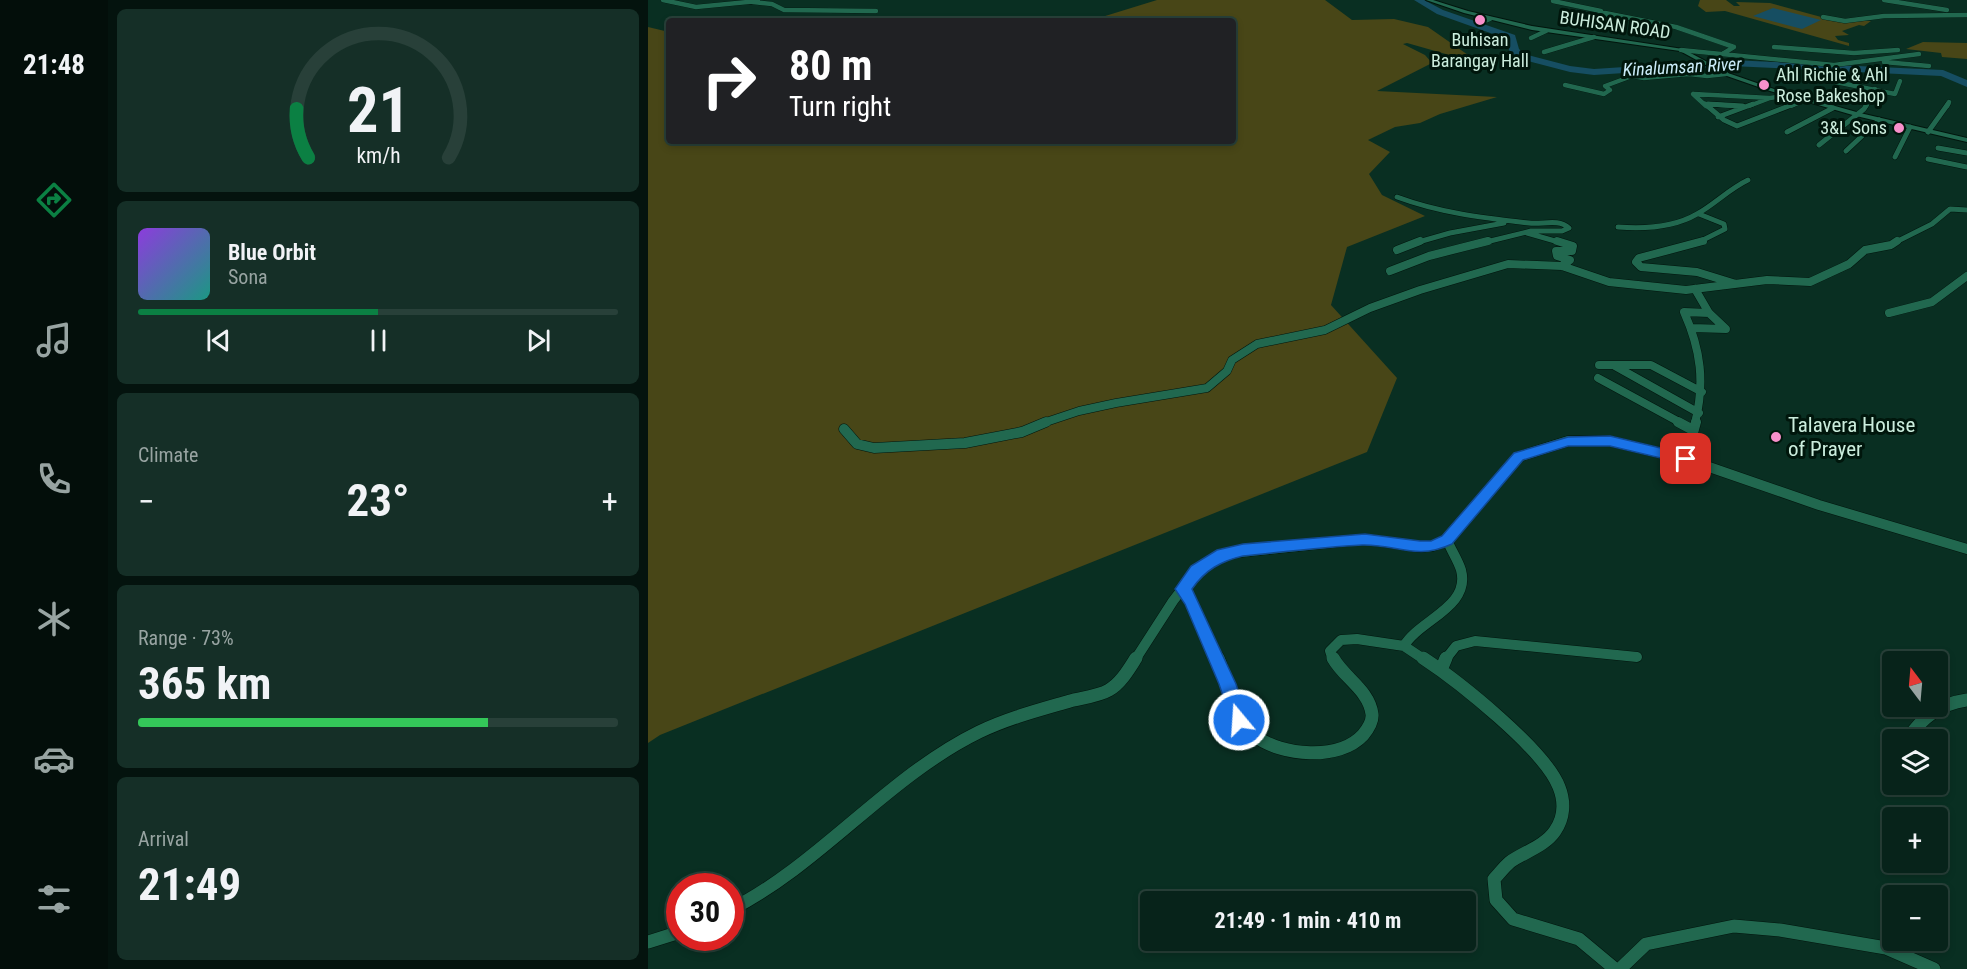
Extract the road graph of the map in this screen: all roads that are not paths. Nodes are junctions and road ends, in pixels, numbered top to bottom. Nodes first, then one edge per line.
1 (663, 0) edge
2 (762, 0) edge
3 (1428, 0) edge
4 (1884, 0) edge
5 (1553, 1) edge
6 (753, 2) junction
7 (1967, 10) edge
8 (876, 11) dead end
9 (1601, 11) junction
10 (1967, 15) edge
11 (1610, 16) dead end
12 (1823, 18) dead end
13 (1490, 19) junction
14 (1478, 24) dead end
15 (1546, 31) junction
16 (1594, 37) junction
17 (1531, 38) dead end
18 (1774, 47) dead end
19 (1681, 50) junction
20 (1898, 50) dead end
21 (1544, 52) dead end
22 (1722, 54) junction
23 (1919, 54) dead end
24 (1867, 61) junction
25 (1929, 66) dead end
26 (1726, 74) junction
27 (1821, 79) dead end
28 (1900, 81) dead end
29 (1565, 85) dead end
30 (1875, 90) junction
31 (1790, 95) junction
32 (1770, 98) junction
33 (1805, 100) junction
34 (1949, 102) dead end
35 (1707, 104) junction
36 (1748, 106) junction
37 (1833, 108) junction
38 (1858, 115) junction
39 (1718, 117) junction
40 (1879, 120) junction
41 (1910, 127) junction
42 (1787, 132) dead end
43 (1928, 132) junction
44 (1966, 137) edge
45 (1819, 145) dead end
46 (1938, 148) dead end
47 (1846, 151) dead end
48 (1967, 153) edge
49 (1895, 157) dead end
50 (1928, 159) dead end
51 (1941, 162) junction
52 (1967, 167) edge
53 (1938, 173) dead end
54 (1748, 180) dead end
55 (1397, 197) dead end
56 (1967, 210) edge
57 (1698, 213) junction
58 (1513, 221) junction
59 (1618, 228) dead end
60 (1527, 233) junction
61 (1397, 250) dead end
62 (1562, 266) junction
63 (1390, 271) dead end
64 (1967, 276) edge
65 (1963, 284) edge
66 (1741, 285) junction
67 (1695, 289) junction
68 (1709, 313) junction
69 (1889, 313) dead end
70 (1692, 328) junction
71 (1599, 365) dead end
72 (1613, 365) junction
73 (1598, 378) dead end
74 (1702, 392) junction
75 (1699, 413) junction
76 (844, 429) dead end
77 (1693, 430) junction
78 (1686, 459) junction
79 (1447, 540) junction
80 (1967, 549) edge
81 (1183, 589) junction
82 (1404, 646) junction
83 (1637, 657) dead end
84 (1441, 670) junction
85 (1967, 700) edge
86 (1913, 729) edge
87 (744, 903) edge
88 (666, 936) edge
89 (648, 942) edge
90 (1615, 969) edge
91 (1620, 969) edge
92 (1934, 969) edge

1 - 6 street
2 - 6 street
3 - 13 street, BUHISAN ROAD
4 - 7 street
5 - 9 street
6 - 8 street
9 - 11 street
9 - 22 street
10 - 12 street
13 - 14 street
13 - 15 street, BUHISAN ROAD
15 - 16 street, BUHISAN ROAD
15 - 17 street
16 - 19 street, BUHISAN ROAD
16 - 21 street
18 - 20 street
19 - 22 street
19 - 26 street, BUHISAN ROAD
22 - 24 street
23 - 24 street
24 - 25 street
26 - 29 street
26 - 31 street, BUHISAN ROAD
27 - 30 street
28 - 30 street
30 - 38 street
31 - 32 street
31 - 33 street, BUHISAN ROAD
32 - 35 street
32 - 36 street
33 - 37 street, BUHISAN ROAD
33 - 39 street
34 - 43 street
35 - 36 street
35 - 39 street
36 - 39 street
37 - 38 street, BUHISAN ROAD
37 - 42 street
38 - 40 street, BUHISAN ROAD
38 - 45 street
40 - 41 street, BUHISAN ROAD
40 - 47 street
41 - 43 street, BUHISAN ROAD
41 - 49 street
43 - 44 street, BUHISAN ROAD
46 - 48 street
50 - 51 street
51 - 52 street
51 - 53 street
54 - 57 street
55 - 58 street
56 - 66 street
57 - 59 street
57 - 66 street
58 - 60 street
58 - 61 street
60 - 62 street
60 - 63 street
62 - 67 street
62 - 76 street
64 - 65 street
65 - 69 street
66 - 67 street
67 - 68 street
68 - 70 street
68 - 70 street
70 - 74 street
71 - 72 street
72 - 74 street
72 - 75 street
73 - 77 street
74 - 75 street
75 - 77 street
77 - 78 street
78 - 79 street
78 - 80 street
79 - 81 street
79 - 82 street
81 - 82 street
81 - 87 street
82 - 84 street
83 - 84 street
84 - 90 street
85 - 86 street
88 - 89 street
91 - 92 street

